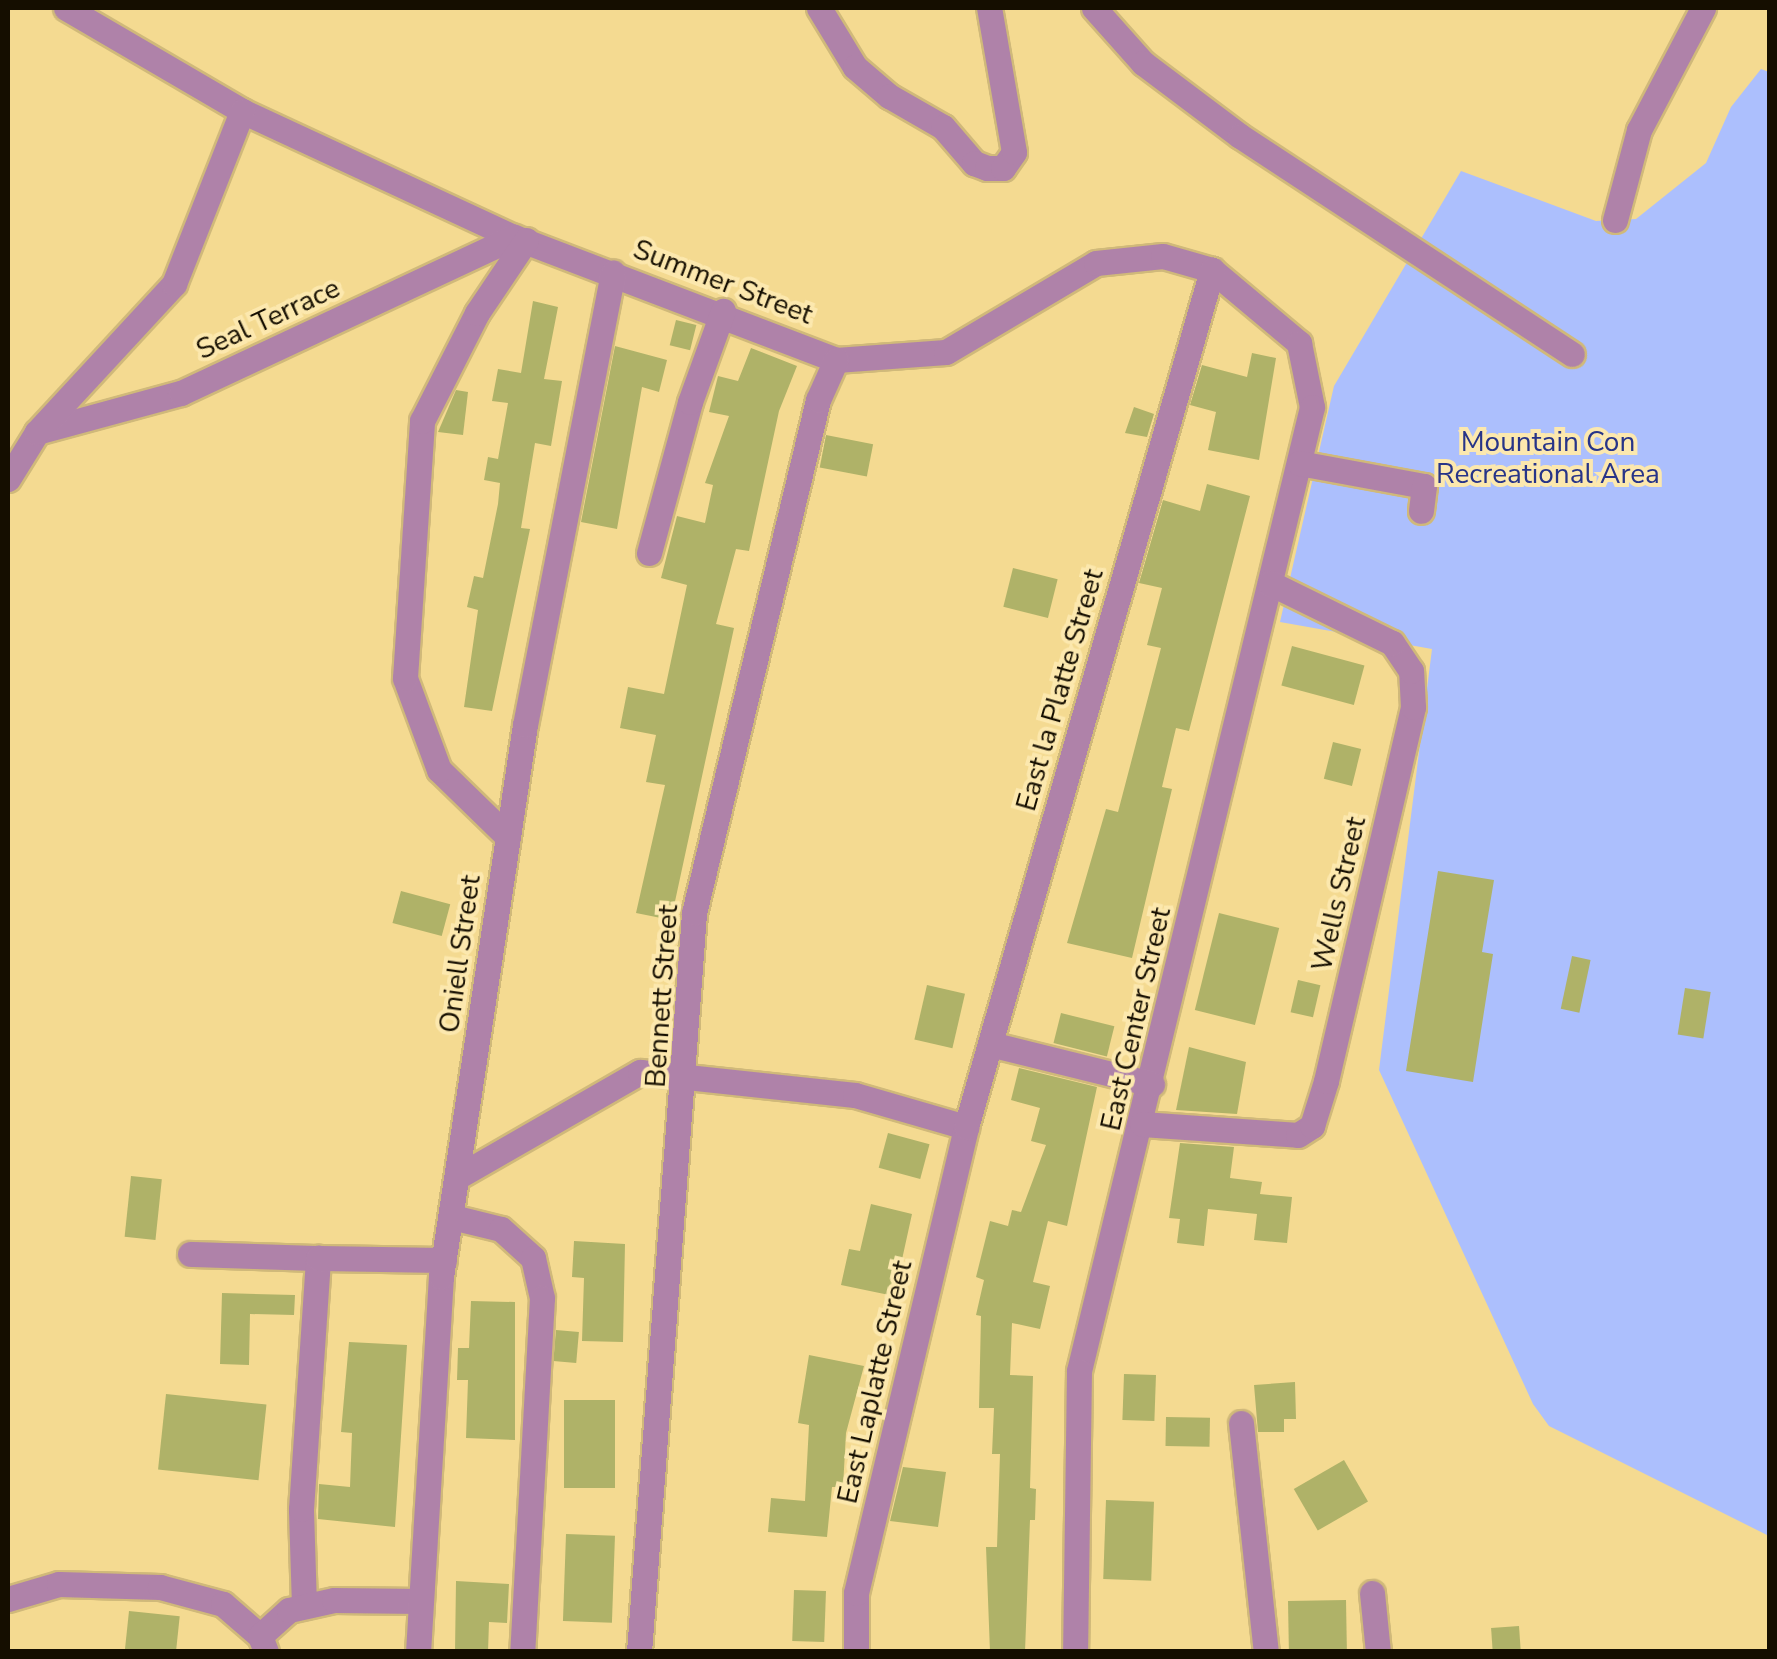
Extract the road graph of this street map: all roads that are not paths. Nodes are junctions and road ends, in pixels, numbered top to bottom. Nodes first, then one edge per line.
1 (66, 8) edge
2 (820, 8) edge
3 (989, 8) edge
4 (1094, 8) edge
5 (1704, 8) edge
6 (242, 112) junction
7 (1615, 220) dead end
8 (520, 238) junction
9 (1212, 270) junction
10 (613, 272) junction
11 (723, 312) junction
12 (1572, 354) dead end
13 (836, 360) junction
14 (1312, 407) joint
15 (38, 432) junction
16 (1299, 464) junction
17 (8, 479) edge
18 (1421, 512) dead end
19 (650, 553) dead end
20 (1270, 583) junction
21 (508, 837) junction
22 (990, 1044) junction
23 (687, 1079) junction
24 (1152, 1084) junction
25 (1142, 1124) junction
26 (966, 1128) junction
27 (459, 1176) junction
28 (452, 1217) junction
29 (190, 1254) dead end
30 (318, 1258) junction
31 (444, 1260) junction
32 (1242, 1424) dead end
33 (1372, 1594) dead end
34 (8, 1599) edge
35 (421, 1602) junction
36 (304, 1606) junction
37 (263, 1644) edge
38 (418, 1652) edge
39 (522, 1652) edge
40 (639, 1652) edge
41 (856, 1652) edge
42 (1075, 1652) edge
43 (1266, 1652) edge
44 (1378, 1652) edge

1 - 6 street, Summer Street
2 - 3 street
4 - 12 street
5 - 7 street
6 - 8 street, Summer Street
6 - 15 street
8 - 10 street, Summer Street
8 - 15 street, Seal Terrace
8 - 21 street
9 - 13 street, Summer Street
9 - 14 street, Summer Street
9 - 22 street, East la Platte Street
10 - 11 street, Summer Street
10 - 21 street, Oniell Street
11 - 13 street, Summer Street
11 - 19 street
13 - 23 street, Bennett Street
14 - 16 street, East Center Street
15 - 17 street
16 - 18 street
16 - 20 street, East Center Street
20 - 24 street, East Center Street
20 - 25 street, Wells Street
21 - 27 street, Oniell Street
22 - 24 street
22 - 26 street, East la Platte Street
23 - 26 street
23 - 27 street
23 - 40 street, Bennett Street
24 - 25 street, East Center Street
25 - 42 street, East Center Street
26 - 41 street, East Laplatte Street
27 - 28 street, Oniell Street
28 - 31 street, Oniell Street
28 - 39 street
29 - 30 street
30 - 31 street
30 - 36 street
31 - 35 street, Oniell Street
32 - 43 street
33 - 44 street
34 - 37 street
35 - 36 street
35 - 38 street, Oniell Street
36 - 37 street

